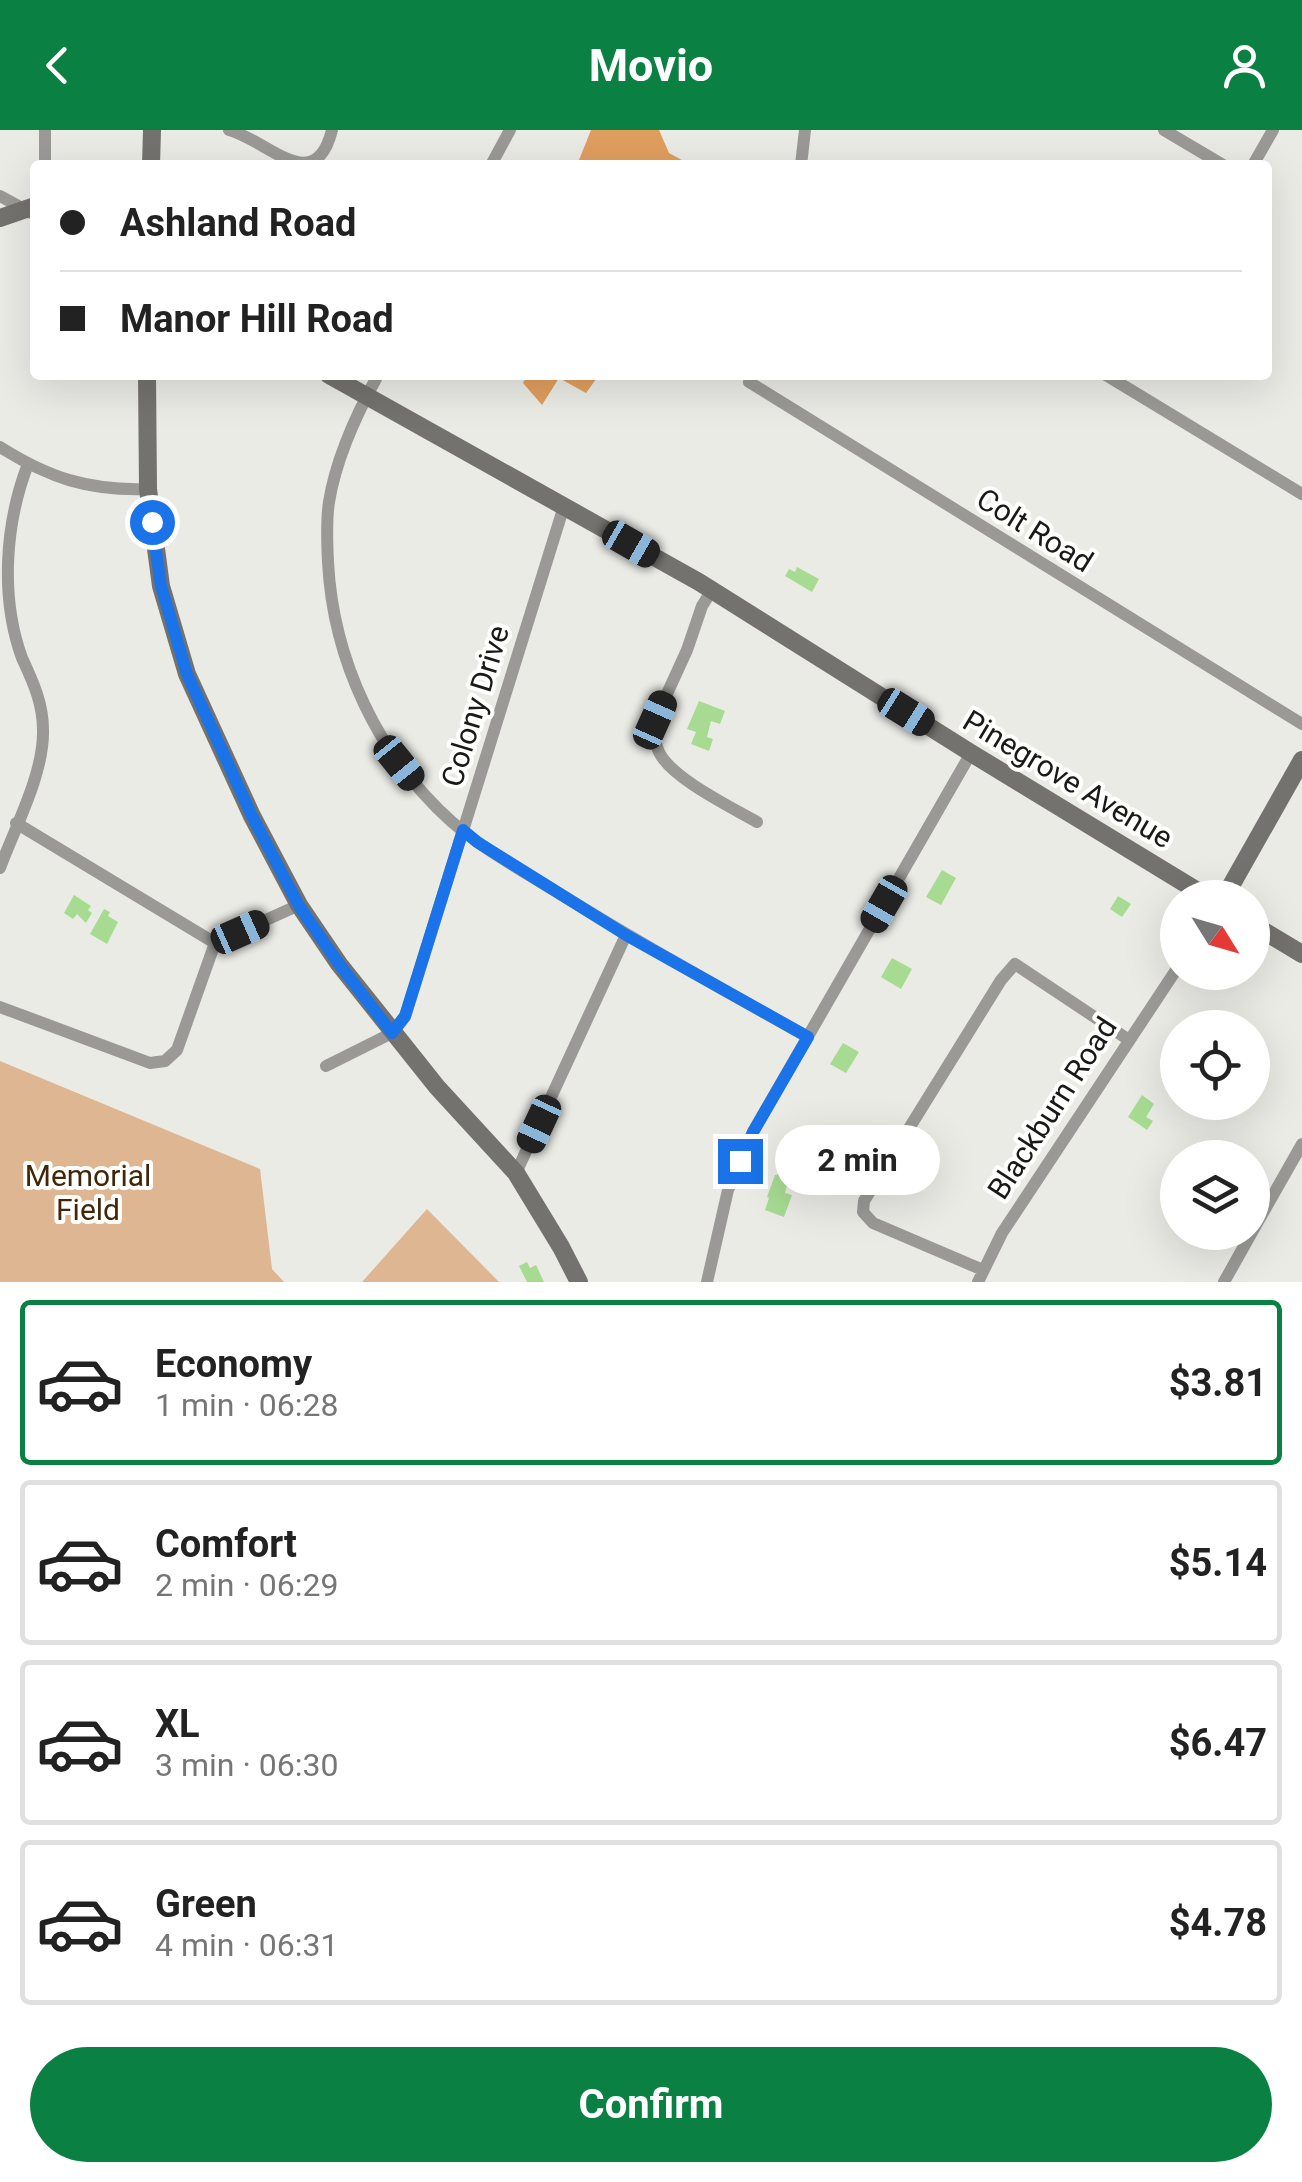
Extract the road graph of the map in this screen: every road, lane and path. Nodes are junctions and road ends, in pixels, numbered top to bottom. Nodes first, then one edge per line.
1 (45, 130) edge
2 (152, 130) edge
3 (229, 130) edge
4 (332, 130) edge
5 (510, 130) edge
6 (805, 130) edge
7 (1164, 130) edge
8 (1273, 130) edge
9 (46, 160) edge
10 (148, 160) edge
11 (293, 160) edge
12 (318, 160) edge
13 (494, 160) edge
14 (802, 160) edge
15 (1214, 160) edge
16 (1256, 160) edge
17 (0, 196) edge
18 (30, 210) edge
19 (30, 210) edge
20 (0, 218) edge
21 (147, 380) edge
22 (338, 380) edge
23 (375, 380) edge
24 (750, 380) edge
25 (1131, 382) edge
26 (367, 396) junction
27 (0, 447) edge
28 (28, 464) junction
29 (148, 489) junction
30 (1302, 494) edge
31 (564, 506) junction
32 (712, 590) junction
33 (1302, 724) edge
34 (971, 753) junction
35 (1302, 760) edge
36 (757, 822) dead end
37 (16, 824) junction
38 (463, 830) junction
39 (0, 868) edge
40 (1179, 880) edge
41 (1234, 880) edge
42 (299, 906) junction
43 (626, 935) junction
44 (1270, 935) edge
45 (216, 943) junction
46 (1302, 954) edge
47 (1163, 990) edge
48 (0, 1007) edge
49 (392, 1033) junction
50 (808, 1037) junction
51 (1129, 1040) junction
52 (326, 1066) dead end
53 (1302, 1144) edge
54 (516, 1173) junction
55 (1270, 1200) edge
56 (1242, 1250) edge
57 (981, 1276) edge
58 (579, 1282) edge
59 (707, 1282) edge
60 (1224, 1282) edge

1 - 9 street
2 - 10 street
3 - 11 street
4 - 12 street
5 - 13 street
6 - 14 street
7 - 15 street
8 - 16 street
17 - 18 street
19 - 20 street
21 - 29 street
22 - 26 street, Pinegrove Avenue
23 - 26 street
24 - 33 street, Colt Road
25 - 30 street
26 - 31 street, Pinegrove Avenue
26 - 38 street
27 - 28 street
28 - 29 street
28 - 37 street
29 - 42 street
31 - 32 street, Pinegrove Avenue
31 - 38 street, Colony Drive
32 - 34 street, Pinegrove Avenue
32 - 36 street
34 - 40 street, Pinegrove Avenue
34 - 50 street
35 - 41 street
37 - 39 street
37 - 45 street
38 - 43 street
38 - 49 street, Colony Drive
42 - 45 street
42 - 49 street
43 - 50 street
43 - 54 street
44 - 46 street
45 - 48 street
47 - 51 street, Blackburn Road
49 - 52 street
49 - 54 street
50 - 59 street
51 - 57 street, Blackburn Road
51 - 57 street
53 - 55 street
54 - 58 street
56 - 60 street

